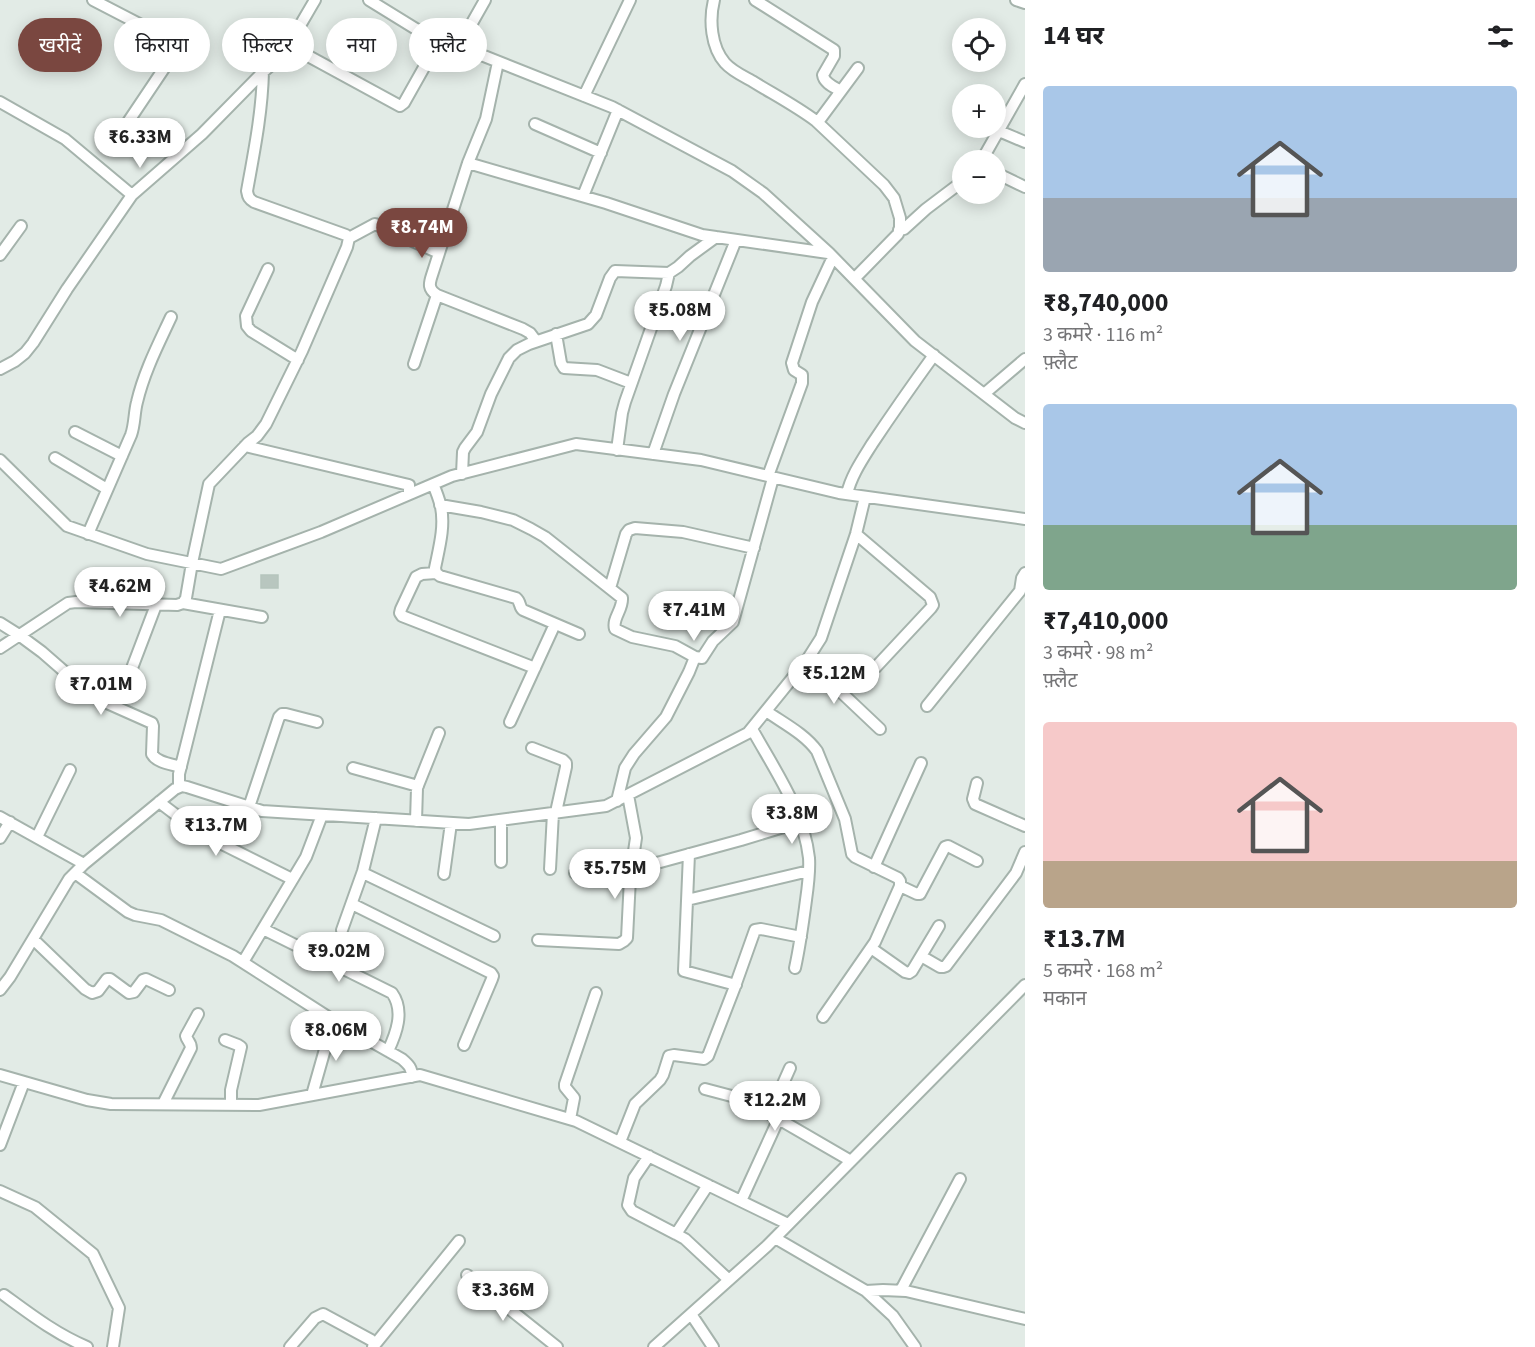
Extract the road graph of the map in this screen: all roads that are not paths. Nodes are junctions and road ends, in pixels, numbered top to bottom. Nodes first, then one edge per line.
1 (93, 0) edge
2 (315, 0) edge
3 (369, 0) edge
4 (485, 0) edge
5 (630, 0) edge
6 (714, 0) edge
7 (755, 0) edge
8 (1016, 0) edge
9 (1025, 3) edge
10 (115, 5) edge
11 (304, 18) edge
12 (475, 18) edge
13 (409, 25) edge
14 (487, 57) edge
15 (314, 59) edge
16 (498, 62) junction
17 (858, 68) dead end
18 (263, 72) joint
19 (421, 72) edge
20 (1025, 84) edge
21 (841, 91) junction
22 (584, 96) junction
23 (1, 104) edge
24 (618, 110) junction
25 (1006, 118) edge
26 (818, 122) junction
27 (535, 124) dead end
28 (120, 134) dead end
29 (1006, 134) edge
30 (1025, 142) edge
31 (601, 153) junction
32 (468, 163) junction
33 (1006, 178) edge
34 (1025, 187) edge
35 (952, 189) edge
36 (132, 195) junction
37 (583, 196) junction
38 (21, 225) dead end
39 (899, 230) junction
40 (716, 237) junction
41 (349, 238) junction
42 (736, 240) junction
43 (439, 253) junction
44 (0, 255) edge
45 (831, 255) junction
46 (268, 269) dead end
47 (669, 273) junction
48 (855, 278) junction
49 (437, 295) junction
50 (171, 317) dead end
51 (556, 334) junction
52 (536, 341) junction
53 (934, 355) junction
54 (1025, 359) edge
55 (298, 360) junction
56 (414, 364) dead end
57 (0, 369) edge
58 (631, 383) junction
59 (984, 394) junction
60 (1025, 423) edge
61 (75, 432) dead end
62 (245, 446) junction
63 (617, 450) junction
64 (653, 454) junction
65 (122, 456) junction
66 (55, 458) dead end
67 (0, 460) edge
68 (462, 474) junction
69 (771, 477) junction
70 (433, 484) junction
71 (107, 489) junction
72 (409, 494) junction
73 (847, 494) junction
74 (865, 496) junction
75 (441, 505) junction
76 (1025, 519) edge
77 (88, 534) junction
78 (856, 534) junction
79 (754, 549) junction
80 (192, 563) junction
81 (436, 573) junction
82 (1025, 573) edge
83 (610, 588) junction
84 (183, 603) junction
85 (156, 605) junction
86 (220, 609) junction
87 (262, 617) dead end
88 (0, 623) edge
89 (555, 624) junction
90 (579, 634) dead end
91 (19, 635) junction
92 (0, 648) edge
93 (695, 657) junction
94 (807, 660) junction
95 (535, 668) junction
96 (875, 668) dead end
97 (129, 676) dead end
98 (927, 706) dead end
99 (766, 711) junction
100 (317, 722) dead end
101 (510, 722) dead end
102 (752, 729) junction
103 (880, 729) dead end
104 (439, 733) dead end
105 (532, 748) dead end
106 (921, 763) dead end
107 (181, 767) junction
108 (353, 768) dead end
109 (70, 770) dead end
110 (977, 783) dead end
111 (418, 786) junction
112 (180, 787) junction
113 (628, 795) junction
114 (617, 801) junction
115 (159, 802) junction
116 (249, 807) junction
117 (554, 813) junction
118 (322, 815) junction
119 (376, 818) junction
120 (5, 820) edge
121 (501, 820) junction
122 (416, 821) junction
123 (800, 822) junction
124 (451, 823) junction
125 (1025, 826) edge
126 (37, 837) junction
127 (0, 838) edge
128 (1025, 852) edge
129 (689, 854) junction
130 (976, 861) dead end
131 (501, 862) dead end
132 (84, 864) junction
133 (874, 867) junction
134 (550, 869) dead end
135 (809, 871) junction
136 (75, 873) junction
137 (363, 873) junction
138 (576, 873) dead end
139 (444, 874) dead end
140 (631, 874) junction
141 (292, 879) junction
142 (900, 886) junction
143 (687, 900) junction
144 (352, 904) junction
145 (939, 926) dead end
146 (263, 929) junction
147 (342, 930) dead end
148 (494, 936) dead end
149 (801, 937) junction
150 (33, 939) junction
151 (538, 940) dead end
152 (872, 948) junction
153 (921, 956) junction
154 (243, 962) junction
155 (795, 968) dead end
156 (735, 985) junction
157 (1025, 985) edge
158 (0, 990) edge
159 (169, 990) dead end
160 (596, 993) dead end
161 (198, 1014) dead end
162 (823, 1017) dead end
163 (333, 1021) junction
164 (225, 1040) dead end
165 (464, 1045) dead end
166 (388, 1051) junction
167 (790, 1068) dead end
168 (0, 1076) edge
169 (412, 1077) junction
170 (24, 1082) junction
171 (705, 1089) dead end
172 (312, 1095) junction
173 (163, 1104) junction
174 (231, 1105) junction
175 (775, 1116) junction
176 (570, 1119) junction
177 (620, 1142) junction
178 (0, 1145) edge
179 (649, 1156) junction
180 (850, 1161) junction
181 (960, 1179) dead end
182 (708, 1185) junction
183 (0, 1191) edge
184 (741, 1201) junction
185 (788, 1224) junction
186 (676, 1234) junction
187 (775, 1238) junction
188 (459, 1241) dead end
189 (467, 1275) dead end
190 (729, 1280) junction
191 (901, 1290) junction
192 (866, 1292) junction
193 (4, 1295) dead end
194 (691, 1314) junction
195 (1025, 1319) edge
196 (374, 1346) edge
197 (87, 1347) edge
198 (113, 1347) edge
199 (290, 1347) edge
200 (557, 1347) edge
201 (654, 1347) edge
202 (714, 1347) edge
203 (915, 1347) edge

1 - 10 street
2 - 11 street
3 - 13 street
4 - 12 street
5 - 22 street
6 - 26 street
7 - 21 street
8 - 9 street
10 - 28 street
14 - 16 street
15 - 19 street
16 - 22 street
16 - 32 street
17 - 21 street
18 - 36 street
18 - 41 street
20 - 25 street
21 - 26 street
22 - 24 street
23 - 36 street
24 - 31 street
24 - 45 street
26 - 39 street
27 - 31 street
29 - 30 street
31 - 37 street
32 - 37 street
32 - 43 street
33 - 34 street
35 - 39 street
36 - 57 street
37 - 40 street
38 - 44 street
39 - 48 street
40 - 42 street
40 - 47 street
41 - 43 street
41 - 55 street
42 - 45 street
42 - 64 street
43 - 49 street
45 - 48 street
45 - 69 street
46 - 55 street
47 - 51 street
47 - 58 street
48 - 53 street
49 - 52 street
49 - 56 street
50 - 65 street
51 - 52 street
51 - 58 street
52 - 68 street
53 - 59 street
53 - 73 street
54 - 59 street
55 - 62 street
58 - 63 street
59 - 60 street
61 - 65 street
62 - 72 street
62 - 80 street
63 - 64 street
63 - 68 street
64 - 69 street
65 - 71 street
66 - 71 street
67 - 77 street
68 - 70 street
69 - 73 street
69 - 79 street
70 - 72 street
70 - 75 street
71 - 77 street
72 - 80 street
73 - 74 street
74 - 76 street
74 - 78 street
75 - 81 street
75 - 83 street
77 - 80 street
78 - 94 street
78 - 96 street
79 - 83 street
79 - 93 street
80 - 84 street
81 - 89 street
81 - 95 street
82 - 98 street
83 - 93 street
84 - 85 street
84 - 86 street
85 - 91 street
85 - 97 street
86 - 87 street
86 - 107 street
88 - 91 street
89 - 90 street
89 - 95 street
91 - 92 street
91 - 107 street
93 - 114 street
94 - 99 street
94 - 103 street
95 - 101 street
99 - 102 street
99 - 133 street
100 - 116 street
102 - 113 street
102 - 123 street
104 - 111 street
105 - 117 street
106 - 133 street
107 - 112 street
108 - 111 street
109 - 126 street
110 - 125 street
111 - 122 street
112 - 115 street
112 - 116 street
113 - 114 street
113 - 140 street
114 - 117 street
115 - 132 street
115 - 141 street
116 - 118 street
117 - 121 street
117 - 134 street
118 - 119 street
118 - 141 street
119 - 122 street
119 - 137 street
120 - 126 street
120 - 127 street
121 - 124 street
121 - 131 street
122 - 124 street
123 - 129 street
123 - 135 street
124 - 139 street
126 - 132 street
128 - 153 street
129 - 140 street
129 - 143 street
130 - 142 street
132 - 136 street
133 - 142 street
135 - 143 street
135 - 149 street
136 - 150 street
136 - 154 street
137 - 144 street
137 - 148 street
138 - 140 street
140 - 151 street
141 - 146 street
142 - 152 street
143 - 156 street
144 - 147 street
144 - 165 street
145 - 153 street
146 - 154 street
146 - 166 street
149 - 155 street
149 - 156 street
150 - 158 street
150 - 159 street
152 - 153 street
152 - 162 street
154 - 163 street
156 - 177 street
157 - 180 street
160 - 176 street
161 - 173 street
163 - 166 street
163 - 172 street
164 - 174 street
166 - 169 street
167 - 175 street
168 - 170 street
169 - 172 street
169 - 176 street
170 - 173 street
170 - 178 street
171 - 175 street
172 - 174 street
173 - 174 street
175 - 180 street
175 - 184 street
176 - 177 street
177 - 179 street
179 - 182 street
179 - 186 street
180 - 185 street
181 - 191 street
182 - 184 street
182 - 186 street
183 - 198 street
184 - 185 street
185 - 187 street
186 - 190 street
187 - 190 street
187 - 192 street
188 - 196 street
189 - 200 street
190 - 194 street
191 - 192 street
191 - 195 street
192 - 203 street
193 - 197 street
194 - 201 street
194 - 202 street
196 - 199 street

